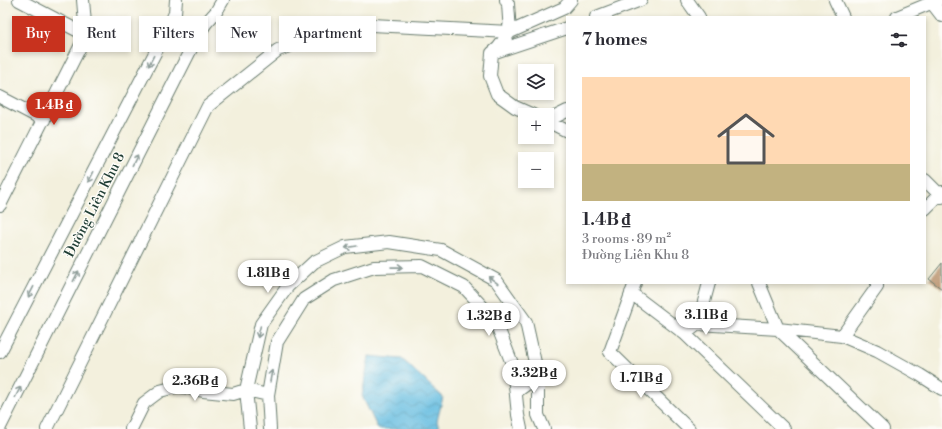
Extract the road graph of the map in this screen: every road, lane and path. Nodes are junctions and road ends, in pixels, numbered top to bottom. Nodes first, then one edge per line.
1 (19, 0) edge
2 (83, 0) edge
3 (176, 0) edge
4 (223, 0) edge
5 (506, 0) edge
6 (641, 0) edge
7 (687, 0) edge
8 (835, 0) edge
9 (935, 2) edge
10 (567, 9) edge
11 (84, 16) edge
12 (599, 16) edge
13 (698, 16) edge
14 (843, 16) edge
15 (900, 16) edge
16 (942, 16) edge
17 (73, 28) edge
18 (566, 28) edge
19 (510, 32) junction
20 (78, 52) edge
21 (492, 53) junction
22 (0, 97) edge
23 (518, 108) edge
24 (566, 112) edge
25 (554, 118) edge
26 (44, 120) junction
27 (554, 124) edge
28 (566, 130) edge
29 (926, 181) edge
30 (941, 194) edge
31 (0, 205) edge
32 (926, 208) edge
33 (710, 284) edge
34 (759, 284) edge
35 (877, 284) edge
36 (633, 288) edge
37 (698, 324) junction
38 (778, 329) junction
39 (685, 334) junction
40 (842, 336) junction
41 (0, 352) edge
42 (538, 376) junction
43 (942, 389) edge
44 (246, 390) junction
45 (516, 392) junction
46 (268, 395) junction
47 (0, 427) edge
48 (47, 429) edge
49 (131, 429) edge
50 (250, 429) edge
51 (270, 429) edge
52 (521, 429) edge
53 (544, 429) edge
54 (689, 429) edge
55 (784, 429) edge
56 (882, 429) edge

1 - 17 street
2 - 11 street
3 -> 41 street, Đường Liên Khu 8
47 -> 4 street, Đường Liên Khu 8
5 - 19 street
6 - 12 street
7 - 13 street
8 - 14 street
9 - 15 street
9 - 16 street
10 - 19 street
18 - 21 street
19 - 21 street
19 - 48 street
20 - 26 street
21 - 23 street
22 - 26 street
24 - 25 street
26 - 31 street
27 - 28 street
29 - 30 street
30 - 32 street
33 - 37 street
34 - 38 street
35 - 40 street
36 - 39 street
36 - 54 street
37 - 38 street
37 - 39 street
38 - 40 street
38 - 56 street
39 - 55 street
40 - 43 street
42 -> 44 street
42 - 45 street
42 - 53 street
44 - 46 street
44 - 49 street
44 - 50 street
46 -> 45 street
45 - 52 street
46 - 51 street

